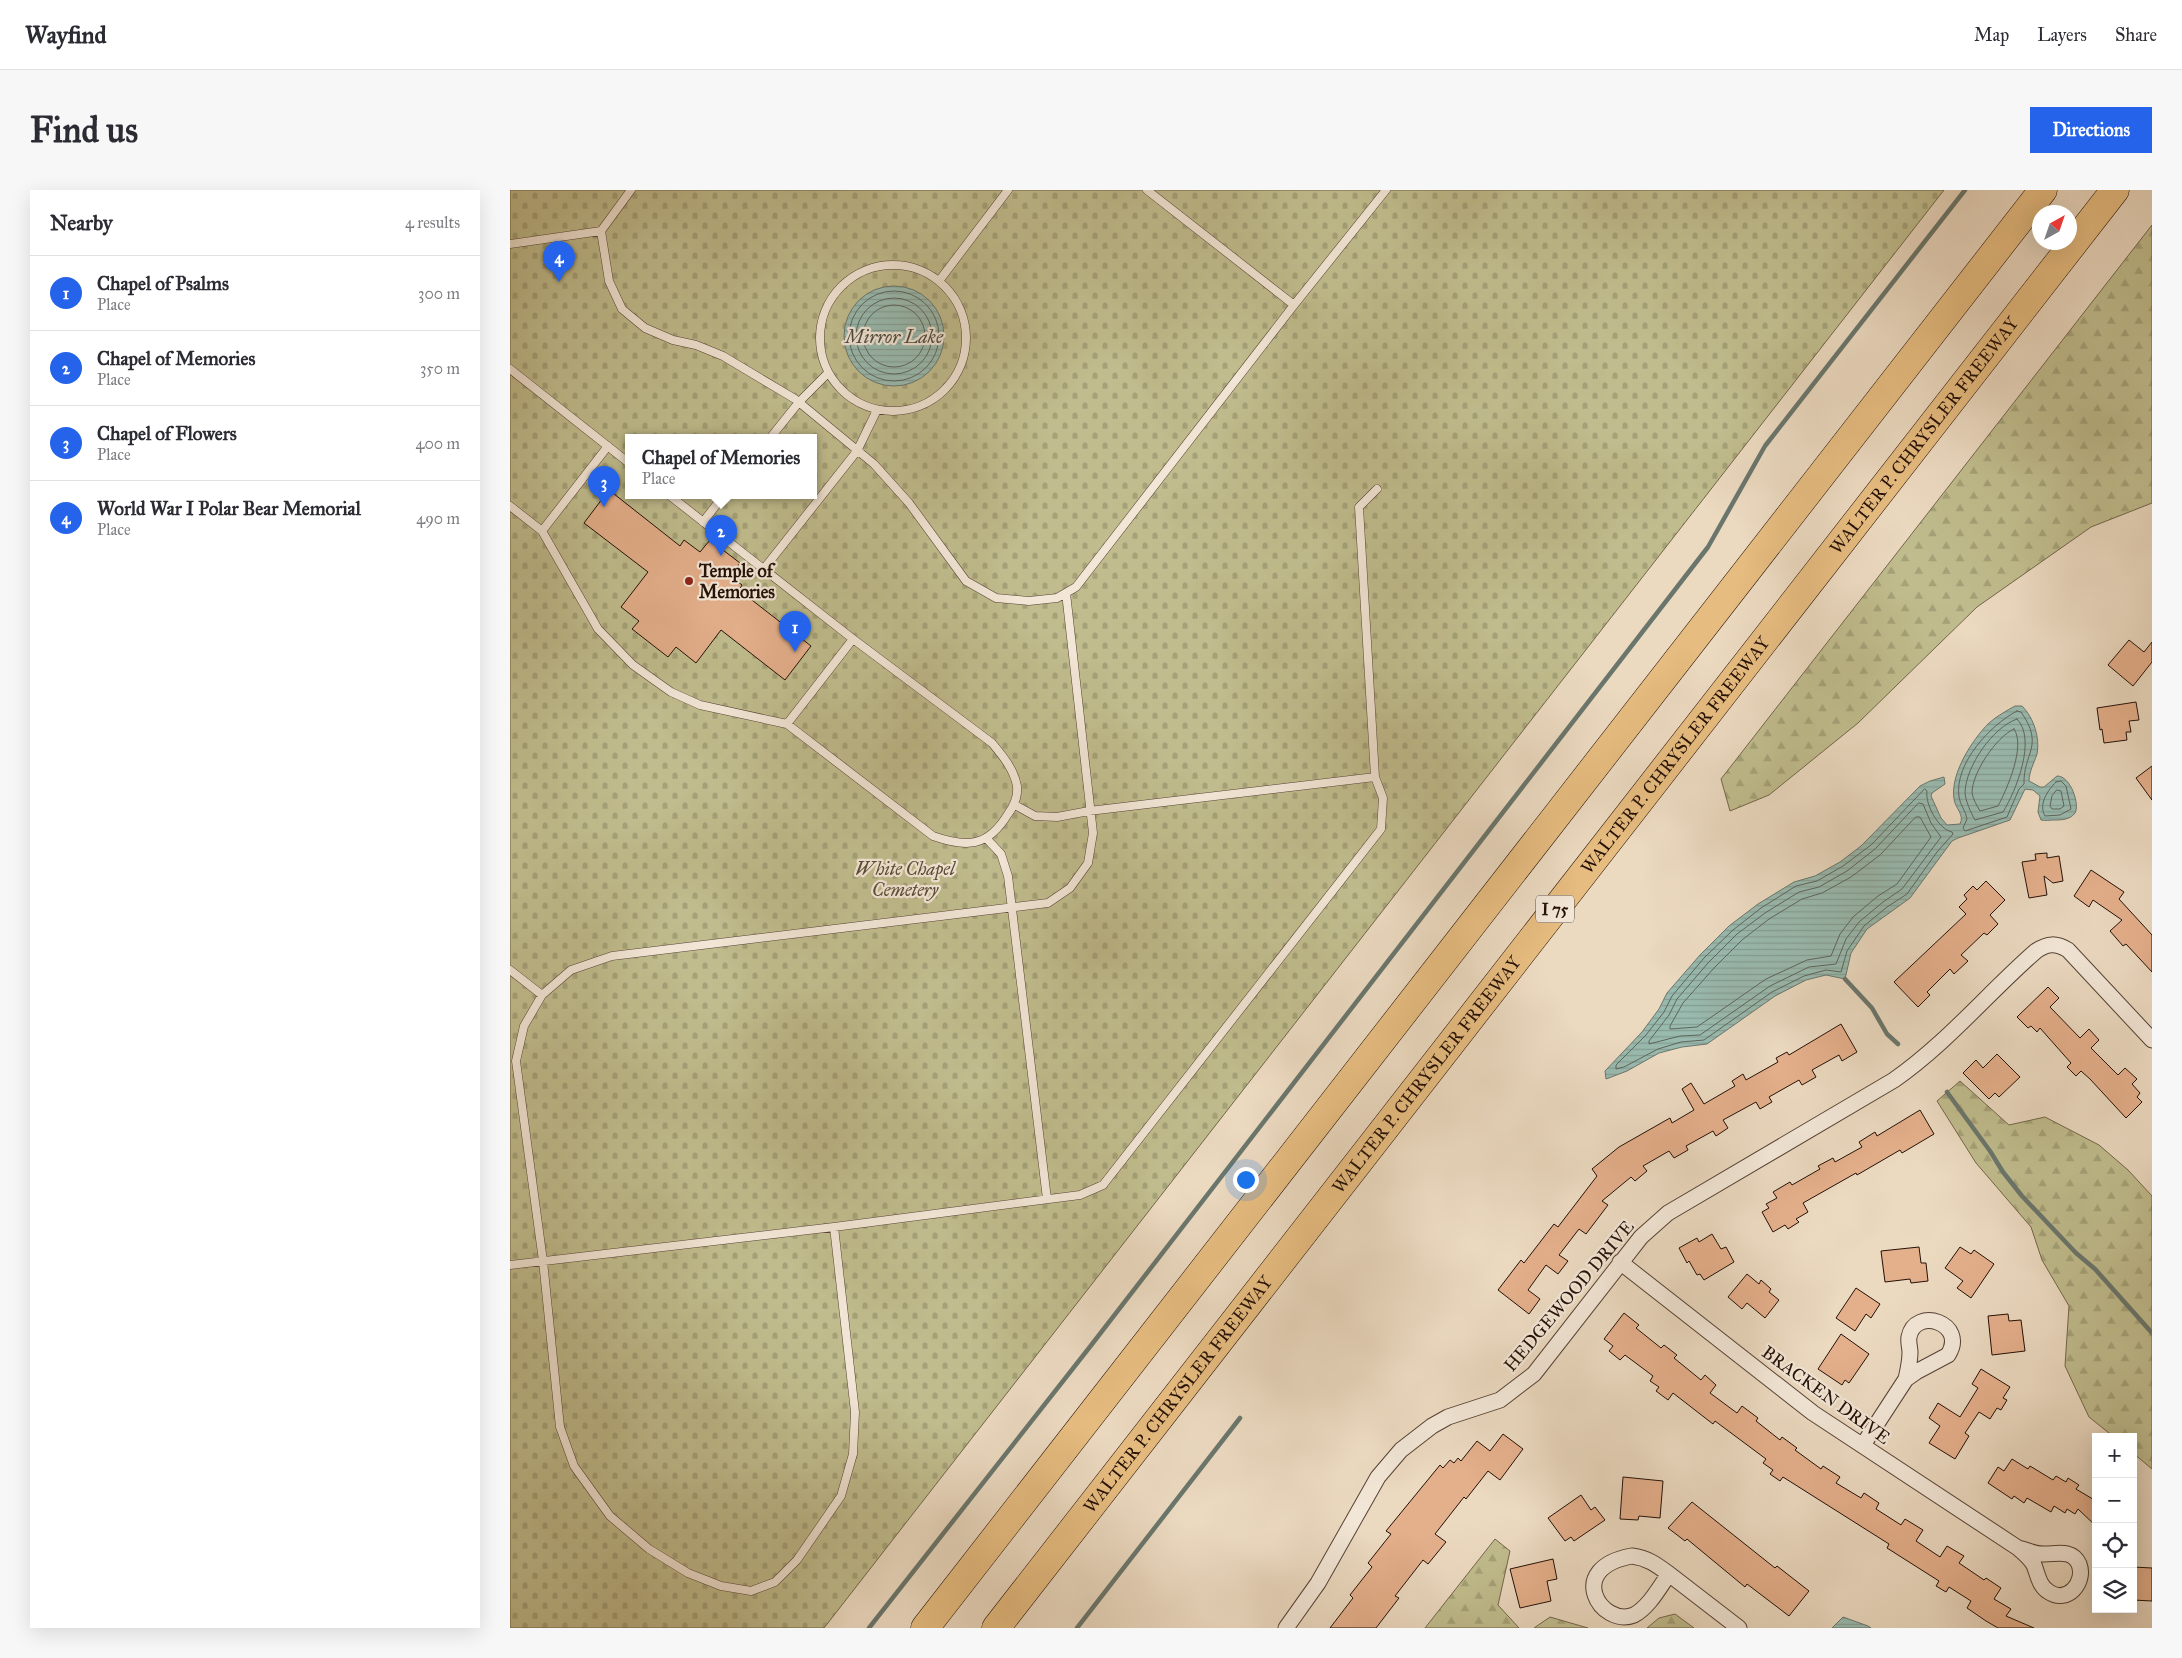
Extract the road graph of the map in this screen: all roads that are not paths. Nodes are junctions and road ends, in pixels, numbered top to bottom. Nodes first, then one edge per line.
1 (631, 190) edge
2 (1008, 190) edge
3 (1148, 190) edge
4 (1386, 190) edge
5 (2043, 190) edge
6 (2115, 190) edge
7 (602, 231) junction
8 (510, 244) edge
9 (939, 281) junction
10 (1294, 305) junction
11 (510, 369) edge
12 (828, 373) junction
13 (799, 402) junction
14 (877, 410) junction
15 (773, 434) edge
16 (608, 446) junction
17 (857, 451) junction
18 (625, 460) edge
19 (1377, 489) dead end
20 (674, 499) edge
21 (721, 499) edge
22 (510, 506) edge
23 (703, 522) junction
24 (542, 531) junction
25 (763, 570) junction
26 (1066, 593) junction
27 (853, 639) junction
28 (787, 724) junction
29 (1376, 776) junction
30 (1014, 805) junction
31 (1089, 811) junction
32 (987, 839) junction
33 (1012, 908) junction
34 (510, 970) edge
35 (542, 995) junction
36 (2152, 1040) edge
37 (1047, 1199) junction
38 (834, 1227) junction
39 (543, 1261) junction
40 (1620, 1262) junction
41 (510, 1265) edge
42 (1906, 1379) dead end
43 (1863, 1445) junction
44 (2018, 1548) dead end
45 (1669, 1574) junction
46 (925, 1628) edge
47 (996, 1628) edge
48 (1286, 1628) edge
49 (1739, 1628) edge

1 - 7 lane
2 - 9 lane
3 - 10 lane
4 - 10 lane
5 - 46 highway
6 - 47 highway, WALTER P. CHRYSLER FREEWAY / I 75
7 - 8 lane
7 - 13 lane
9 - 12 lane
9 - 14 lane
10 - 26 lane
11 - 16 lane
12 - 13 lane
12 - 14 lane
13 - 15 lane
13 - 17 lane
14 - 17 lane
16 - 18 lane
16 - 24 lane
17 - 25 lane
17 - 26 lane
19 - 29 lane
20 - 23 lane
21 - 23 lane
22 - 24 lane
23 - 25 lane
24 - 28 lane
25 - 27 lane
26 - 31 lane
27 - 28 lane
27 - 30 lane
28 - 32 lane
29 - 31 lane
29 - 37 lane
30 - 31 lane
30 - 32 lane
31 - 33 lane
32 - 33 lane
33 - 35 lane
33 - 37 lane
34 - 35 lane
35 - 39 lane
36 - 40 street, HEDGEWOOD DRIVE
37 - 38 lane
38 - 39 lane
38 - 39 lane
39 - 41 lane
40 - 43 street, BRACKEN DRIVE
40 - 48 street, HEDGEWOOD DRIVE
42 - 43 street
43 - 44 street, BRACKEN DRIVE
45 - 45 street
45 - 49 street

